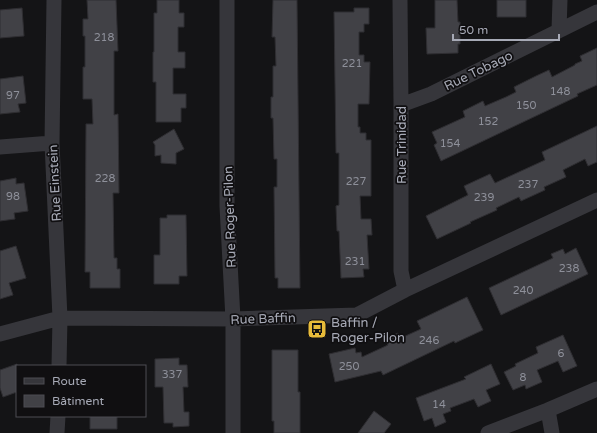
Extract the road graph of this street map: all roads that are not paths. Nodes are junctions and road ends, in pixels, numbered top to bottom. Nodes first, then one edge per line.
1 (54, 0) edge
2 (227, 0) edge
3 (400, 0) edge
4 (560, 0) edge
5 (597, 12) edge
6 (559, 30) junction
7 (401, 105) junction
8 (52, 143) junction
9 (0, 147) edge
10 (597, 200) edge
11 (404, 290) junction
12 (60, 318) junction
13 (233, 319) junction
14 (0, 334) edge
15 (59, 365) edge
16 (597, 389) edge
17 (548, 410) junction
18 (58, 417) edge
19 (57, 433) edge
20 (233, 433) edge
21 (488, 433) edge
22 (552, 433) edge

1 - 8 street, Rue Einstein
2 - 13 street, Rue Roger-Pilon
3 - 7 street, Rue Trinidad
4 - 6 street
5 - 6 street, Rue Tobago
6 - 7 street, Rue Tobago
7 - 11 street, Rue Trinidad
8 - 9 street
8 - 12 street, Rue Einstein
10 - 11 street, Rue Baffin
11 - 13 street, Rue Baffin
12 - 13 street, Rue Baffin
12 - 14 street, Rue Baffin
12 - 15 street, Rue Einstein
13 - 20 street, Rue Roger-Pilon
16 - 17 street
17 - 21 street
17 - 22 street
18 - 19 street

